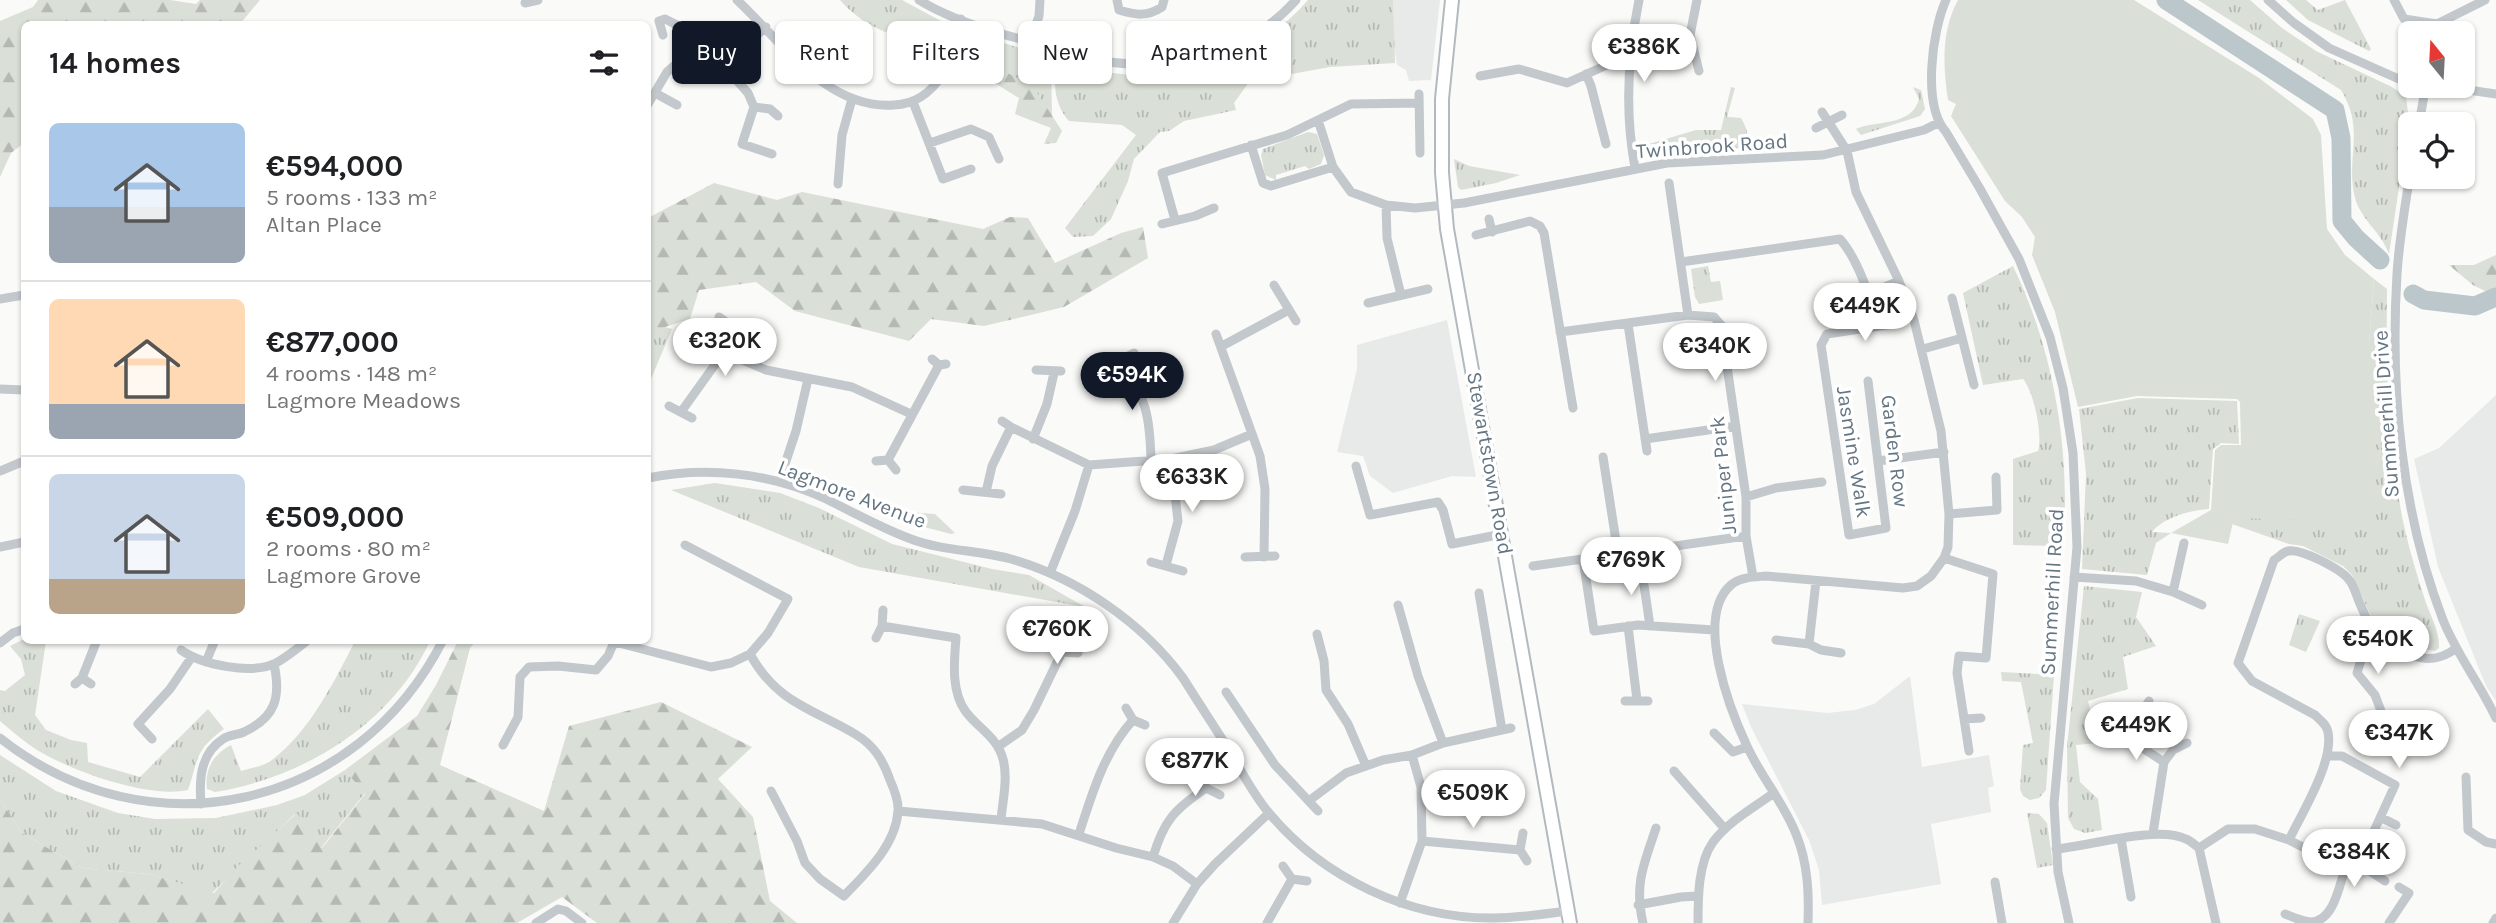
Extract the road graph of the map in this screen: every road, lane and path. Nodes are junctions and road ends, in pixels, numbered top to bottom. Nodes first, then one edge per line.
1 (537, 0) edge
2 (737, 0) edge
3 (919, 0) edge
4 (1040, 0) edge
5 (1164, 0) edge
6 (1296, 0) edge
7 (1452, 0) edge
8 (1639, 0) edge
9 (1697, 0) edge
10 (1946, 0) edge
11 (2268, 0) edge
12 (2395, 0) edge
13 (2485, 0) edge
14 (1117, 2) edge
15 (525, 3) dead end
16 (961, 19) junction
17 (1037, 21) edge
18 (672, 22) edge
19 (766, 27) junction
20 (761, 31) edge
21 (663, 35) dead end
22 (1018, 38) edge
23 (1112, 62) edge
24 (1630, 64) junction
25 (672, 68) edge
26 (1699, 71) dead end
27 (1586, 74) junction
28 (1480, 76) dead end
29 (2398, 79) edge
30 (740, 84) edge
31 (2475, 91) edge
32 (654, 93) junction
33 (2496, 94) edge
34 (651, 98) edge
35 (852, 99) junction
36 (914, 102) junction
37 (677, 105) dead end
38 (754, 107) junction
39 (1822, 112) dead end
40 (1842, 115) dead end
41 (779, 116) dead end
42 (1318, 120) junction
43 (1828, 122) junction
44 (1938, 123) junction
45 (1816, 128) dead end
46 (930, 143) junction
47 (1606, 144) dead end
48 (1251, 145) junction
49 (1847, 151) junction
50 (1420, 153) dead end
51 (772, 154) dead end
52 (999, 159) dead end
53 (1332, 167) junction
54 (827, 168) dead end
55 (839, 169) junction
56 (971, 169) dead end
57 (1635, 169) junction
58 (838, 184) dead end
59 (1669, 184) dead end
60 (2408, 189) edge
61 (1386, 205) junction
62 (1445, 206) junction
63 (1214, 208) dead end
64 (1489, 219) dead end
65 (1175, 220) junction
66 (1162, 223) dead end
67 (1492, 232) junction
68 (1476, 235) dead end
69 (1681, 262) junction
70 (1899, 281) junction
71 (1274, 285) dead end
72 (1428, 289) dead end
73 (1868, 294) junction
74 (1401, 295) junction
75 (21, 296) edge
76 (1952, 298) dead end
77 (0, 299) edge
78 (1368, 303) dead end
79 (1289, 310) junction
80 (1688, 315) junction
81 (719, 317) dead end
82 (1296, 321) dead end
83 (1899, 323) dead end
84 (1628, 324) junction
85 (730, 325) junction
86 (1880, 326) junction
87 (742, 327) dead end
88 (1560, 332) junction
89 (1216, 334) dead end
90 (1962, 338) junction
91 (1222, 346) junction
92 (1923, 349) junction
93 (724, 352) junction
94 (1134, 353) dead end
95 (1123, 360) junction
96 (939, 363) dead end
97 (1109, 366) dead end
98 (1036, 370) dead end
99 (808, 379) junction
100 (1868, 381) dead end
101 (1974, 385) dead end
102 (0, 389) edge
103 (21, 390) edge
104 (669, 406) dead end
105 (1573, 408) dead end
106 (681, 412) junction
107 (911, 414) junction
108 (692, 418) dead end
109 (1736, 426) junction
110 (1252, 434) junction
111 (1034, 439) junction
112 (1645, 439) junction
113 (1647, 451) dead end
114 (1944, 452) junction
115 (1603, 457) dead end
116 (1171, 459) junction
117 (888, 460) junction
118 (876, 461) dead end
119 (1878, 461) junction
120 (21, 462) edge
121 (1151, 462) junction
122 (1089, 465) junction
123 (1356, 466) dead end
124 (896, 470) dead end
125 (0, 471) edge
126 (1996, 477) dead end
127 (651, 478) edge
128 (779, 482) junction
129 (1822, 482) dead end
130 (963, 489) dead end
131 (986, 492) junction
132 (1001, 494) dead end
133 (1746, 497) junction
134 (1950, 514) junction
135 (1502, 534) junction
136 (1849, 535) joint
137 (1746, 536) junction
138 (21, 543) edge
139 (2184, 543) dead end
140 (685, 545) dead end
141 (0, 547) edge
142 (1639, 551) junction
143 (1618, 554) junction
144 (1275, 556) dead end
145 (1245, 557) dead end
146 (1265, 557) junction
147 (1944, 558) junction
148 (1583, 559) junction
149 (1152, 562) dead end
150 (1166, 565) junction
151 (1532, 566) dead end
152 (1183, 570) dead end
153 (1050, 572) junction
154 (1753, 577) junction
155 (2074, 577) junction
156 (1816, 581) junction
157 (2173, 592) junction
158 (1479, 593) dead end
159 (1398, 605) dead end
160 (2202, 605) dead end
161 (883, 610) dead end
162 (882, 626) junction
163 (1628, 626) junction
164 (1650, 626) junction
165 (21, 630) edge
166 (1714, 630) junction
167 (1317, 634) dead end
168 (876, 638) dead end
169 (2378, 638) junction
170 (1776, 640) dead end
171 (1053, 642) dead end
172 (0, 643) edge
173 (95, 644) edge
174 (213, 644) edge
175 (302, 644) edge
176 (441, 644) edge
177 (613, 644) edge
178 (626, 644) edge
179 (1809, 644) junction
180 (2455, 649) junction
181 (181, 650) dead end
182 (1062, 652) junction
183 (1078, 653) dead end
184 (1841, 653) dead end
185 (750, 654) junction
186 (191, 658) junction
187 (206, 662) junction
188 (274, 664) junction
189 (91, 684) dead end
190 (1226, 692) dead end
191 (1637, 700) junction
192 (1625, 701) dead end
193 (1648, 701) dead end
194 (2149, 701) dead end
195 (1126, 708) dead end
196 (2381, 711) dead end
197 (1981, 718) dead end
198 (2496, 718) edge
199 (1964, 719) junction
200 (1133, 720) junction
201 (1145, 725) dead end
202 (1714, 733) dead end
203 (0, 738) edge
204 (152, 739) dead end
205 (1443, 743) junction
206 (2187, 743) dead end
207 (503, 745) dead end
208 (999, 746) junction
209 (1747, 747) junction
210 (1969, 751) dead end
211 (1412, 755) junction
212 (2328, 756) junction
213 (2164, 762) junction
214 (1366, 766) junction
215 (1674, 771) dead end
216 (1200, 774) dead end
217 (2466, 777) dead end
218 (1206, 788) junction
219 (771, 791) dead end
220 (1774, 793) junction
221 (1220, 794) dead end
222 (1310, 800) junction
223 (201, 804) junction
224 (898, 811) junction
225 (1318, 811) dead end
226 (1269, 813) junction
227 (2382, 817) junction
228 (1001, 819) junction
229 (2396, 825) dead end
230 (1656, 828) dead end
231 (1725, 829) junction
232 (2374, 831) dead end
233 (1523, 833) dead end
234 (1079, 834) junction
235 (2153, 834) junction
236 (2121, 839) junction
237 (2288, 840) junction
238 (1422, 841) junction
239 (2496, 844) edge
240 (2199, 848) junction
241 (2056, 849) junction
242 (1520, 850) junction
243 (1153, 857) junction
244 (1527, 861) dead end
245 (1283, 866) dead end
246 (2365, 869) dead end
247 (1292, 878) junction
248 (1307, 881) dead end
249 (2385, 881) dead end
250 (1995, 882) dead end
251 (1197, 884) junction
252 (2399, 887) dead end
253 (1698, 896) junction
254 (2131, 897) dead end
255 (1400, 903) junction
256 (1639, 905) junction
257 (2285, 914) dead end
258 (1569, 917) edge
259 (2496, 918) edge
260 (1462, 920) edge
261 (536, 923) edge
262 (582, 923) edge
263 (1173, 923) edge
264 (1268, 923) edge
265 (1643, 923) edge
266 (1698, 923) edge
267 (1808, 923) edge
268 (2000, 923) edge
269 (2068, 923) edge
270 (2216, 923) edge
271 (2389, 923) edge
272 (2493, 923) edge

1 - 15 street
2 - 19 street
3 - 16 street
4 - 17 street
5 - 14 street
6 - 23 street
7 - 62 main road, Stewartstown Road
8 - 24 street
9 - 26 street
10 - 44 street, Summerhill Road
11 - 29 street
12 - 13 street
16 - 22 street
16 - 36 street
18 - 21 street
19 - 20 street
19 - 35 street
24 - 27 street
24 - 57 street
25 - 32 street
27 - 28 street
27 - 47 street
30 - 38 street
31 - 33 street
32 - 34 street
32 - 37 street
35 - 36 street
35 - 55 street
36 - 46 street
38 - 41 street
38 - 51 street
39 - 43 street
40 - 43 street
42 - 48 street
42 - 50 street
42 - 53 street
43 - 45 street
43 - 49 street
44 - 49 street, Twinbrook Road
44 - 155 street, Summerhill Road
46 - 52 street
46 - 56 street
48 - 53 street
48 - 65 street
49 - 57 street, Twinbrook Road
49 - 70 street
53 - 61 street, Twinbrook Road
54 - 55 street
55 - 58 street
57 - 62 street, Twinbrook Road
59 - 69 street
60 - 180 street, Summerhill Drive
61 - 62 street, Twinbrook Road
61 - 74 street
62 - 135 main road, Stewartstown Road
63 - 65 street
64 - 67 street
65 - 66 street
67 - 68 street
67 - 88 street
69 - 73 street
69 - 80 street
70 - 73 street
70 - 92 street
71 - 79 street
72 - 74 street
73 - 86 street
74 - 78 street
75 - 77 street
76 - 90 street
79 - 82 street
79 - 91 street
80 - 84 street, Juniper Park
80 - 109 street, Juniper Park
81 - 85 street
83 - 86 street
84 - 88 street, Juniper Park
84 - 112 street
85 - 87 street
85 - 93 street
86 - 136 street, Jasmine Walk
88 - 105 street
89 - 91 street
90 - 92 street
90 - 101 street
91 - 110 street
92 - 114 street
93 - 99 street
93 - 106 street
94 - 95 street
95 - 97 street
95 - 121 street
96 - 107 street
98 - 111 street
99 - 107 street
99 - 128 street
100 - 119 street, Garden Row
102 - 103 street
104 - 106 street
106 - 108 street
107 - 117 street
109 - 112 street
109 - 133 street, Juniper Park
110 - 116 street
110 - 146 street
111 - 122 street
111 - 131 street
112 - 113 street
114 - 119 street
114 - 134 street
115 - 143 street
116 - 121 street
116 - 150 street
117 - 118 street
117 - 124 street
119 - 136 street, Garden Row
120 - 125 street
121 - 122 street
122 - 153 street
123 - 135 street
126 - 134 street
127 - 128 street, Lagmore Avenue
128 - 153 street, Lagmore Avenue
129 - 133 street
130 - 131 street
131 - 132 street
133 - 137 street, Juniper Park
134 - 147 street
135 - 258 main road, Stewartstown Road
137 - 142 street
137 - 154 street, Juniper Park
138 - 141 street
139 - 157 street
140 - 185 street
142 - 143 street
142 - 164 street
143 - 148 street
144 - 146 street
145 - 146 street
147 - 156 street
147 - 199 street
148 - 151 street
148 - 163 street
149 - 150 street
150 - 152 street
153 - 226 street, Lagmore Avenue
154 - 156 street
154 - 166 street
155 - 157 street
155 - 241 street, Summerhill Road
156 - 179 street
157 - 160 street
158 - 205 street
159 - 205 street
161 - 162 street
162 - 168 street
162 - 208 street
163 - 164 street
163 - 191 street
164 - 166 street
165 - 172 street
166 - 209 street
167 - 214 street
169 - 180 street
169 - 196 street
169 - 212 street
170 - 179 street
171 - 182 street
173 - 189 street
174 - 187 street
175 - 188 street
176 - 223 street
177 - 207 street
178 - 185 street
179 - 184 street
180 - 198 street, Summerhill Drive
181 - 186 street
182 - 183 street
182 - 208 street
185 - 224 street
186 - 187 street
186 - 204 street
187 - 188 street
188 - 223 street
190 - 222 street
191 - 192 street
191 - 193 street
194 - 213 street
195 - 200 street
197 - 199 street
199 - 210 street
200 - 201 street
200 - 234 street
202 - 209 street
203 - 223 street
205 - 211 street
206 - 213 street
208 - 228 street
209 - 220 street
211 - 214 street
211 - 238 street
212 - 227 street
212 - 237 street
213 - 235 street
214 - 222 street
215 - 231 street
216 - 218 street
217 - 239 street
218 - 221 street
218 - 243 street
219 - 224 street
220 - 231 street
220 - 267 street
222 - 225 street
224 - 228 street
226 - 251 street
226 - 255 street, Lagmore Avenue
227 - 229 street
227 - 232 street
228 - 234 street
230 - 256 street
231 - 253 street
233 - 242 street
234 - 243 street
235 - 236 street
235 - 240 street
236 - 241 street
236 - 254 street
237 - 240 street
237 - 257 street
238 - 242 street
238 - 255 street
240 - 270 street
241 - 269 street, Summerhill Road
242 - 244 street
243 - 251 street
245 - 247 street
246 - 249 street
247 - 248 street
247 - 264 street
250 - 268 street
251 - 263 street
252 - 271 street
253 - 256 street
253 - 266 street
255 - 260 street, Lagmore Avenue
256 - 265 street
258 - 260 street, Lagmore Avenue
259 - 272 street
261 - 262 street

